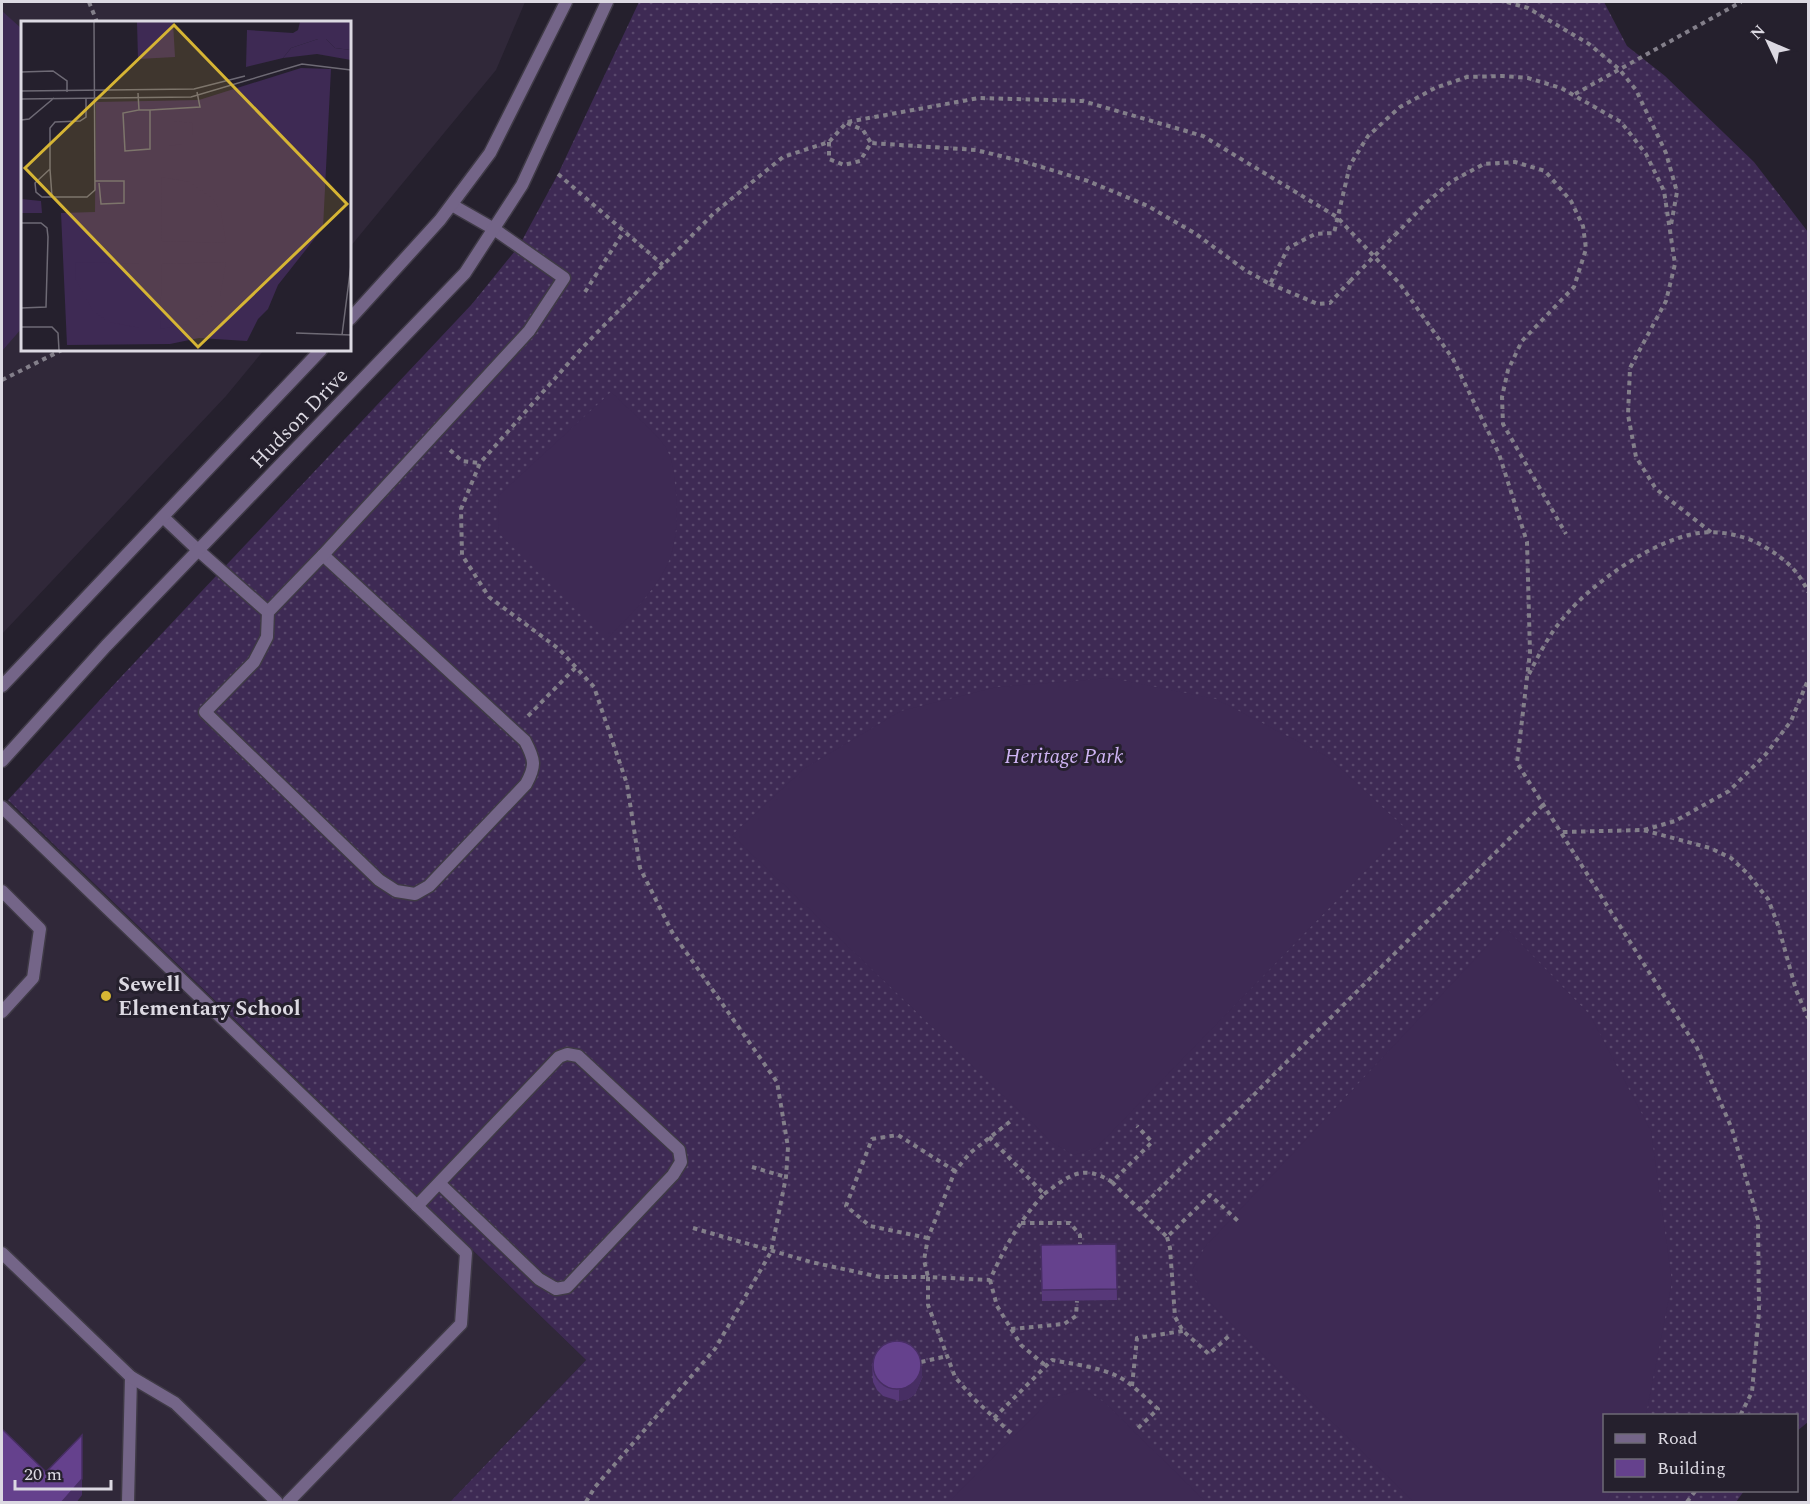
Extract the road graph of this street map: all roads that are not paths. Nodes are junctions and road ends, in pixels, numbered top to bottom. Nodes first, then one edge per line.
1 (566, 2) edge
2 (607, 2) edge
3 (452, 205) junction
4 (494, 229) junction
5 (351, 318) edge
6 (320, 351) edge
7 (163, 517) junction
8 (199, 551) junction
9 (322, 555) junction
10 (268, 612) junction
11 (2, 686) edge
12 (2, 761) edge
13 (2, 807) edge
14 (2, 891) edge
15 (2, 1012) edge
16 (440, 1184) junction
17 (417, 1206) junction
18 (2, 1252) edge
19 (131, 1377) junction
20 (128, 1503) edge
21 (277, 1503) edge
22 (288, 1503) edge

1 - 3 street
2 - 4 street, Hudson Drive
3 - 4 street
3 - 5 street
4 - 8 street, Hudson Drive
4 - 9 street
6 - 7 street, Hudson Drive
7 - 8 street
7 - 11 street, Hudson Drive
8 - 10 street
8 - 12 street, Hudson Drive
9 - 10 street
9 - 10 street
13 - 17 street
14 - 15 street
16 - 16 street
16 - 17 street
17 - 22 street
18 - 19 street
19 - 20 street
19 - 21 street

